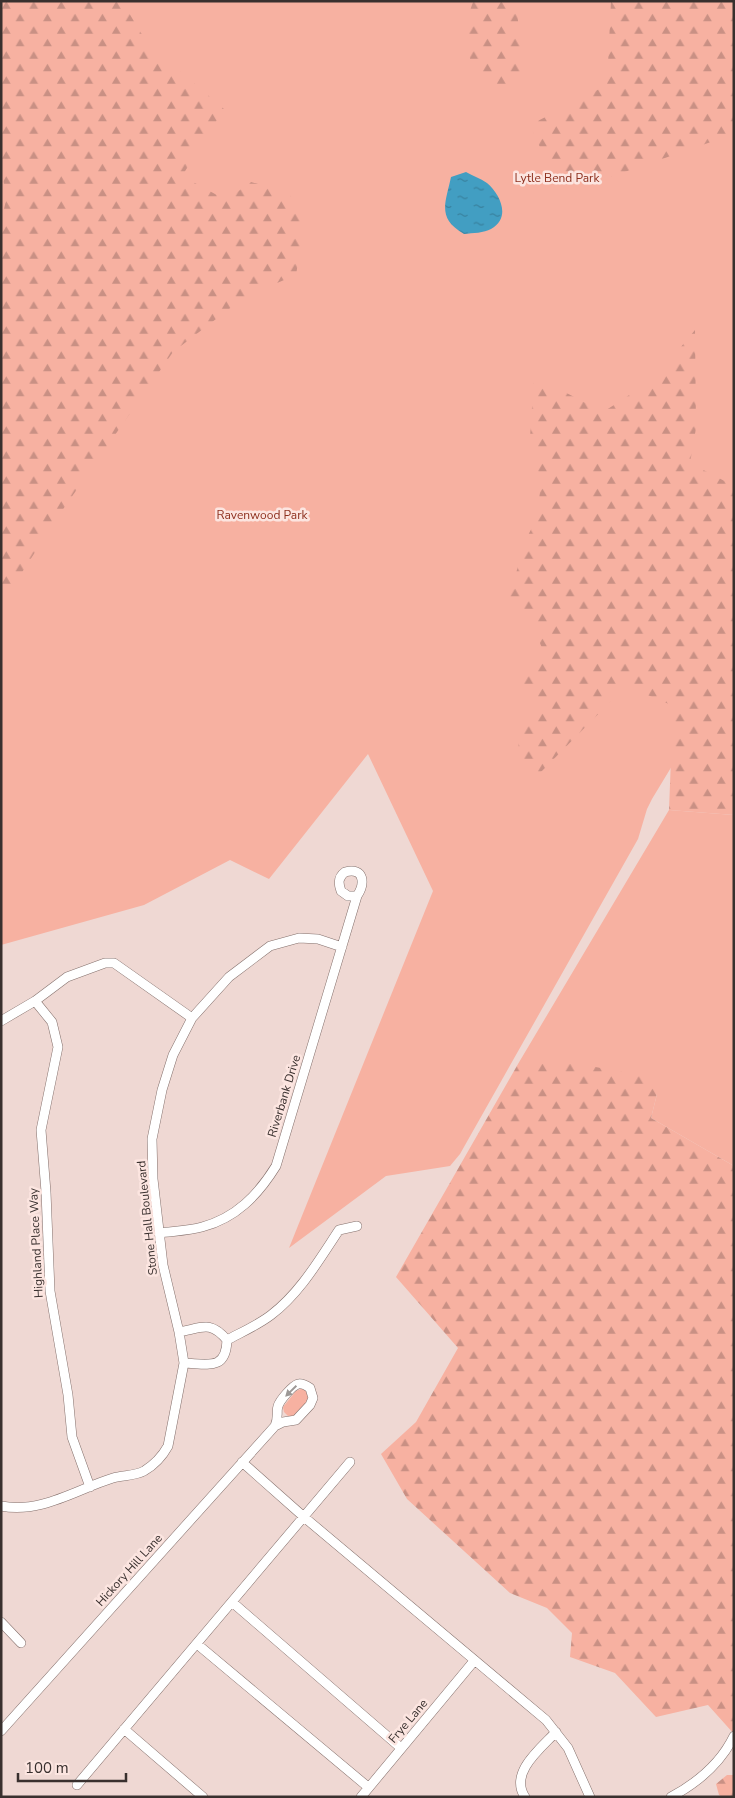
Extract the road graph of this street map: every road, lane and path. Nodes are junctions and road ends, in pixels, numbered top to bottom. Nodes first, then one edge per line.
1 (357, 896) dead end
2 (342, 947) junction
3 (35, 1001) junction
4 (192, 1018) junction
5 (1, 1022) edge
6 (357, 1226) dead end
7 (159, 1233) junction
8 (179, 1332) junction
9 (227, 1340) junction
10 (184, 1363) junction
11 (275, 1426) junction
12 (242, 1462) junction
13 (350, 1462) dead end
14 (90, 1487) junction
15 (1, 1506) edge
16 (304, 1517) junction
17 (232, 1602) junction
18 (1, 1622) edge
19 (21, 1643) dead end
20 (197, 1644) junction
21 (474, 1661) junction
22 (124, 1729) junction
23 (1, 1731) edge
24 (556, 1732) junction
25 (734, 1736) edge
26 (401, 1748) junction
27 (76, 1785) dead end
28 (368, 1787) junction
29 (203, 1797) edge
30 (361, 1797) edge
31 (525, 1797) edge
32 (590, 1797) edge
33 (671, 1797) edge

1 - 2 street, Riverbank Drive
2 - 4 street, Stone Hall Boulevard
2 - 7 street, Riverbank Drive
3 - 4 street
3 - 5 street
3 - 14 street, Highland Place Way
4 - 7 street, Stone Hall Boulevard
6 - 9 street
7 - 8 street, Stone Hall Boulevard
8 - 9 street
8 - 10 street, Stone Hall Boulevard
9 - 10 street
10 - 14 street, Stone Hall Boulevard
11 -> 11 street, Hickory Hill Lane
11 - 12 street, Hickory Hill Lane
12 - 16 street
12 - 23 street, Hickory Hill Lane
13 - 16 street
14 - 15 street, Stone Hall Boulevard
16 - 17 street
16 - 21 street
17 - 20 street
17 - 26 street
18 - 19 street
20 - 22 street
20 - 28 street
21 - 24 street
21 - 26 street, Frye Lane
22 - 27 street
22 - 29 street
24 - 31 street
24 - 32 street
25 - 33 street
26 - 28 street, Frye Lane
28 - 30 street, Frye Lane

